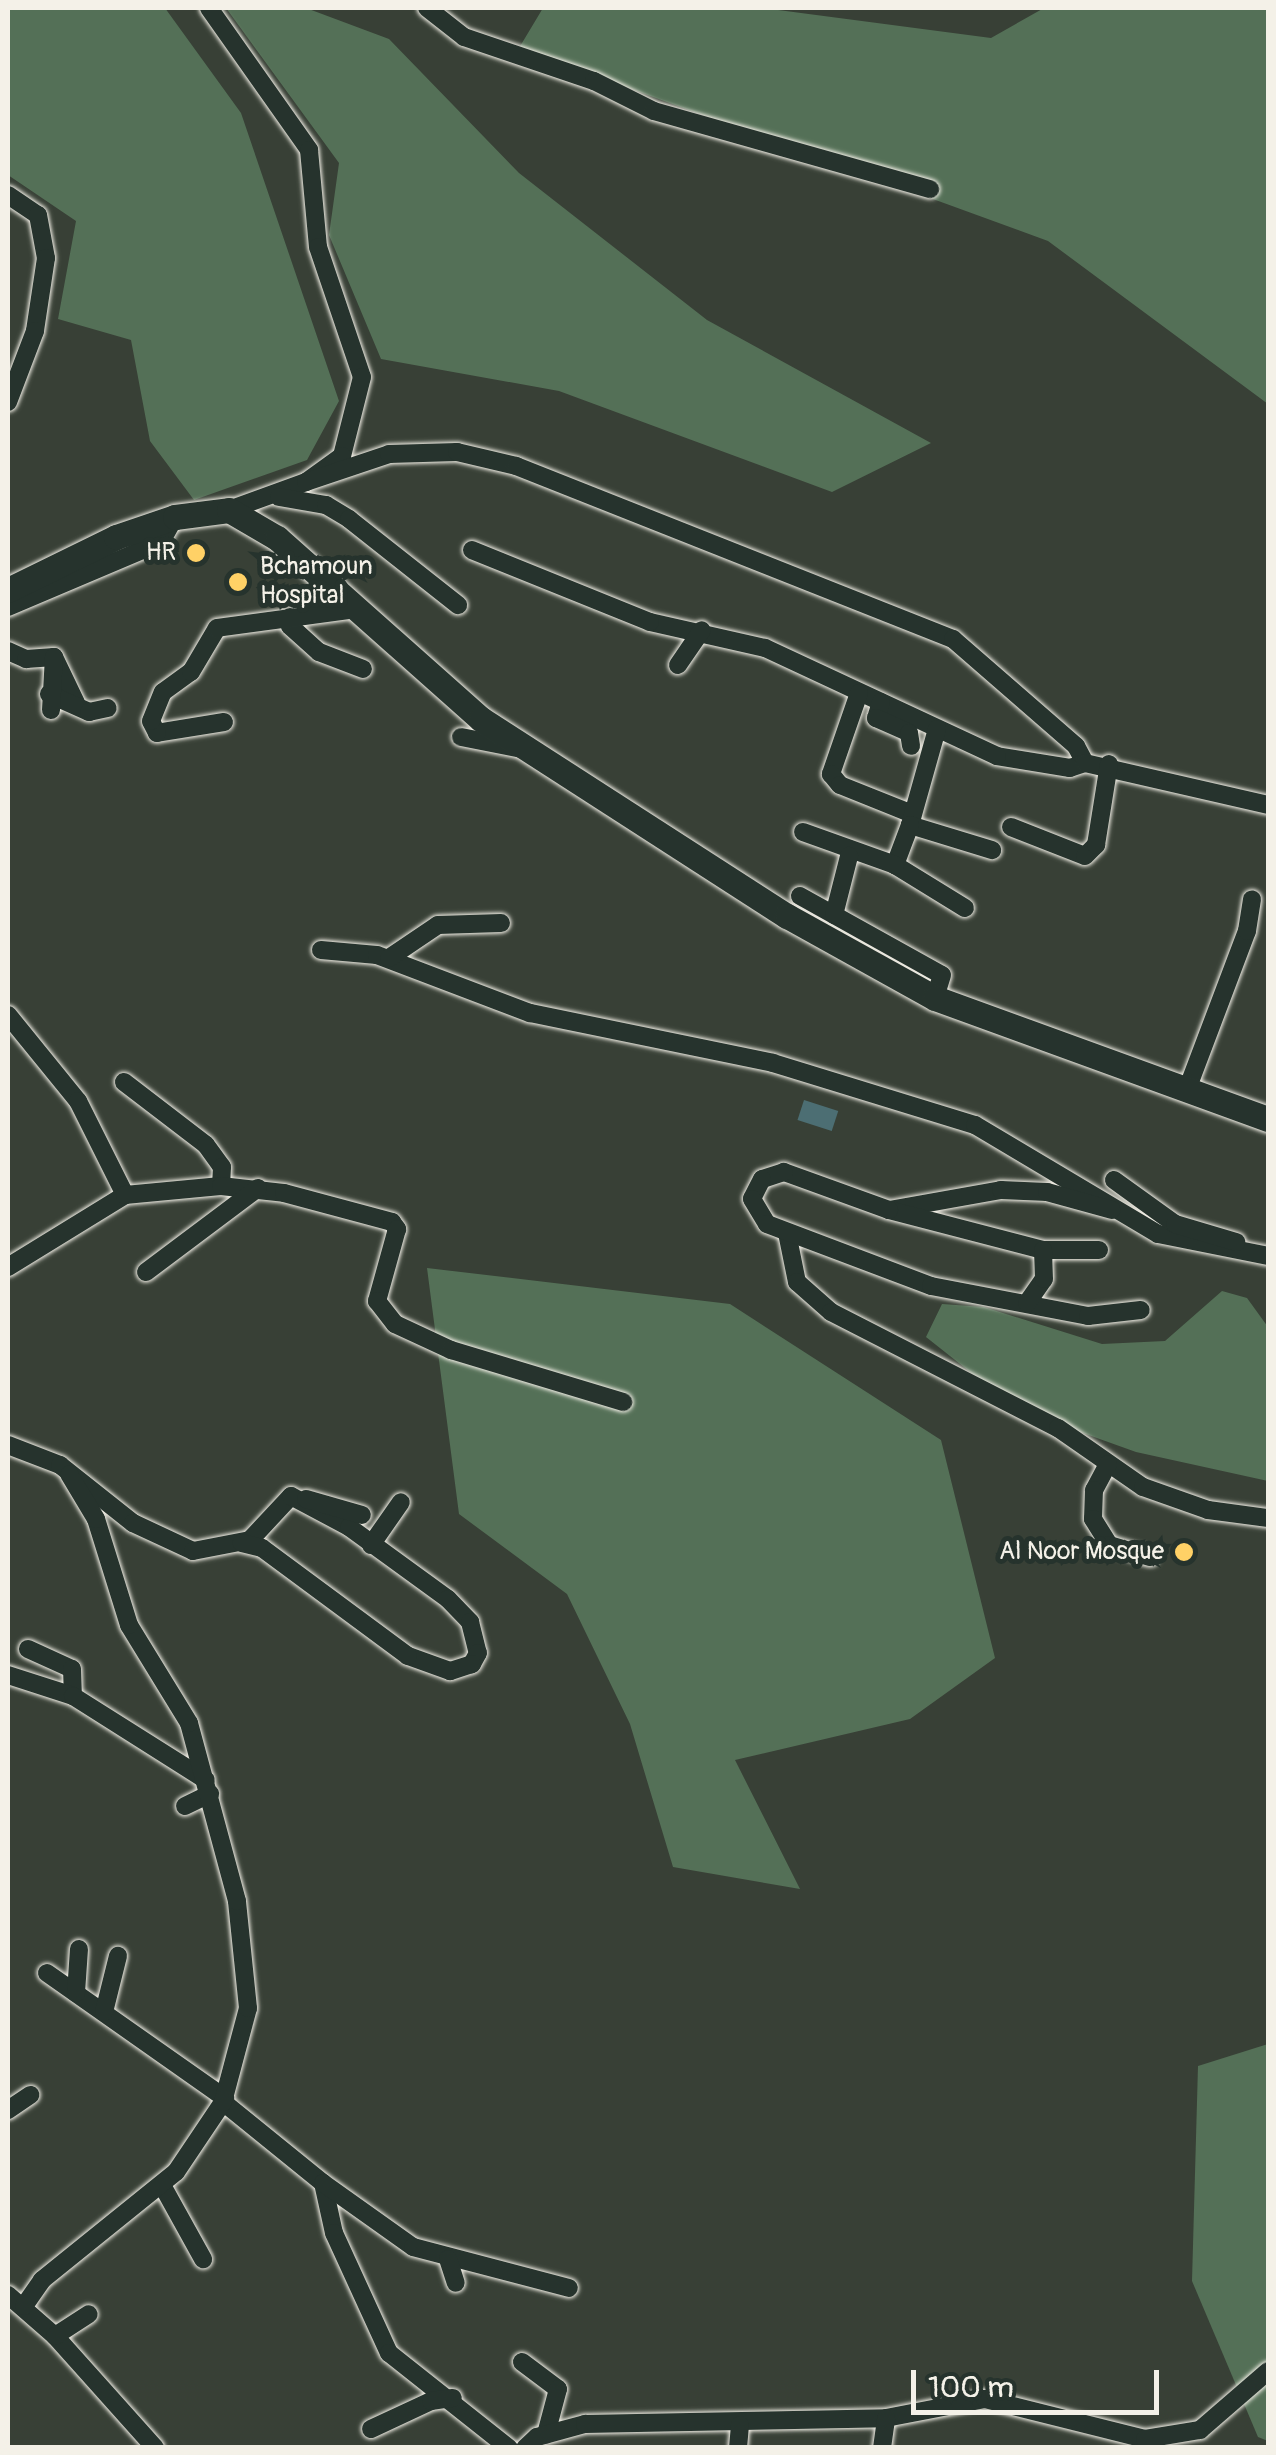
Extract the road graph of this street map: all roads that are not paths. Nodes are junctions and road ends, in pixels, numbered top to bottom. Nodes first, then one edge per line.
1 (209, 8) edge
2 (428, 8) edge
3 (930, 189) dead end
4 (8, 195) edge
5 (8, 402) edge
6 (306, 482) junction
7 (273, 496) junction
8 (229, 510) junction
9 (175, 517) junction
10 (472, 550) dead end
11 (8, 590) edge
12 (458, 605) dead end
13 (8, 607) edge
14 (351, 610) junction
15 (290, 617) junction
16 (702, 630) junction
17 (8, 651) edge
18 (54, 657) junction
19 (678, 665) dead end
20 (364, 670) dead end
21 (859, 694) junction
22 (880, 702) junction
23 (76, 703) junction
24 (108, 708) dead end
25 (224, 722) dead end
26 (937, 729) junction
27 (462, 737) dead end
28 (911, 746) dead end
29 (528, 750) junction
30 (1085, 763) junction
31 (1109, 764) junction
32 (1268, 805) edge
33 (910, 819) junction
34 (1011, 828) dead end
35 (803, 832) dead end
36 (992, 850) dead end
37 (849, 856) dead end
38 (895, 865) junction
39 (800, 896) dead end
40 (1252, 899) dead end
41 (965, 908) dead end
42 (834, 915) junction
43 (502, 923) dead end
44 (320, 950) dead end
45 (389, 958) junction
46 (935, 998) junction
47 (8, 1015) edge
48 (124, 1082) dead end
49 (1188, 1086) junction
50 (1268, 1119) edge
51 (1114, 1180) dead end
52 (221, 1186) junction
53 (258, 1188) junction
54 (124, 1195) junction
55 (889, 1210) junction
56 (1122, 1214) junction
57 (787, 1233) junction
58 (1042, 1250) junction
59 (1099, 1250) dead end
60 (1266, 1260) edge
61 (8, 1267) edge
62 (146, 1272) dead end
63 (1027, 1303) junction
64 (1141, 1310) dead end
65 (623, 1402) dead end
66 (8, 1445) edge
67 (1108, 1464) junction
68 (296, 1498) junction
69 (401, 1502) dead end
70 (104, 1514) junction
71 (362, 1515) dead end
72 (1268, 1518) edge
73 (242, 1544) junction
74 (371, 1545) junction
75 (1150, 1557) dead end
76 (28, 1648) dead end
77 (8, 1675) edge
78 (73, 1696) junction
79 (208, 1787) junction
80 (185, 1806) dead end
81 (79, 1949) dead end
82 (118, 1956) dead end
83 (47, 1973) dead end
84 (76, 1993) junction
85 (104, 2012) junction
86 (30, 2095) dead end
87 (224, 2100) junction
88 (8, 2110) edge
89 (323, 2183) junction
90 (162, 2184) junction
91 (203, 2259) dead end
92 (448, 2259) junction
93 (456, 2283) dead end
94 (570, 2288) dead end
95 (8, 2294) edge
96 (24, 2306) junction
97 (89, 2314) dead end
98 (55, 2336) junction
99 (522, 2362) dead end
100 (1268, 2371) edge
101 (454, 2398) junction
102 (886, 2418) junction
103 (740, 2425) junction
104 (371, 2429) dead end
105 (546, 2434) junction
106 (156, 2448) edge
107 (509, 2448) edge
108 (526, 2448) edge
109 (738, 2448) edge
110 (882, 2448) edge

1 - 6 street
2 - 3 street
4 - 5 street
6 - 7 street
6 - 30 street
7 - 8 street
7 - 12 street
8 - 9 main road
8 - 14 main road
9 - 11 main road
9 - 13 street
10 - 16 street
14 - 15 street
14 - 29 main road
15 - 20 street
15 - 25 street
16 - 19 street
16 - 21 street
17 - 18 street
18 - 23 street
18 - 23 street
21 - 22 street
21 - 33 street
22 - 26 street
22 - 28 street
23 - 24 street
26 - 30 street
26 - 33 street
27 - 29 street
29 - 46 main road
30 - 31 street
31 - 32 street
31 - 34 street
33 - 36 street
33 - 38 street
35 - 38 street
37 - 42 street
38 - 41 street
39 - 42 street
40 - 49 street
42 - 46 street
43 - 45 street
44 - 45 street
45 - 56 street
46 - 49 main road
47 - 54 street
48 - 52 street
49 - 50 main road
51 - 60 street
52 - 53 street
52 - 54 street
53 - 62 street
53 - 65 street
54 - 61 street
55 - 56 street
55 - 57 street
55 - 58 street
56 - 60 street
57 - 63 street
57 - 67 street
58 - 59 street
58 - 63 street
63 - 64 street
66 - 70 street
67 - 72 street
67 - 75 street
68 - 71 street
68 - 73 street
68 - 74 street
69 - 74 street
70 - 73 street
70 - 79 street
73 - 74 street
76 - 78 street
77 - 78 street
78 - 79 street
79 - 80 street
79 - 87 street
81 - 84 street
82 - 85 street
83 - 84 street
84 - 85 street
85 - 87 street
86 - 88 street
87 - 89 street
87 - 90 street
89 - 92 street
89 - 101 street
90 - 91 street
90 - 96 street
92 - 93 street
92 - 94 street
95 - 96 street
96 - 98 street
97 - 98 street
98 - 106 street
99 - 105 street
100 - 102 street
101 - 104 street
101 - 107 street
102 - 103 street
102 - 110 street
103 - 105 street
103 - 109 street
105 - 108 street

